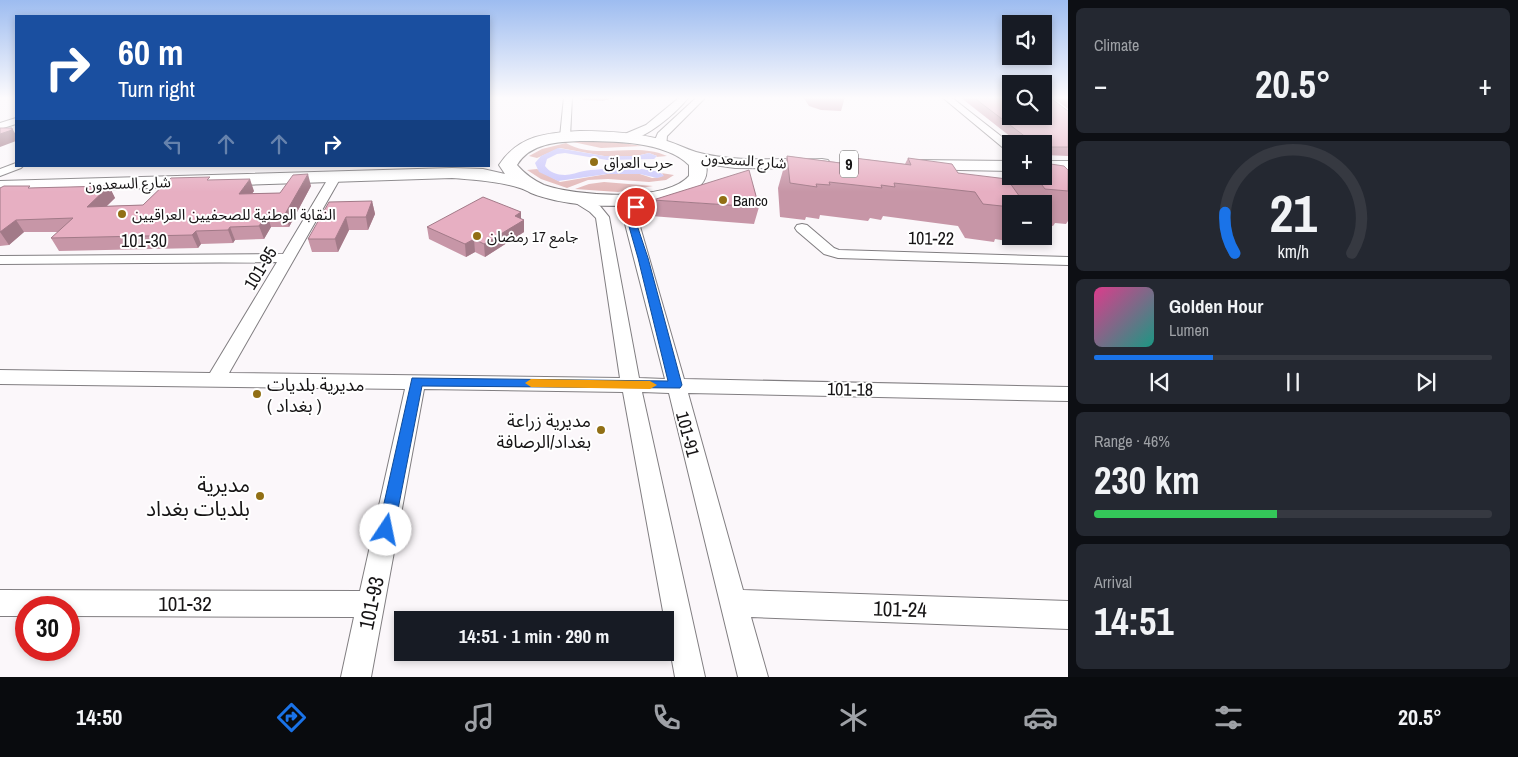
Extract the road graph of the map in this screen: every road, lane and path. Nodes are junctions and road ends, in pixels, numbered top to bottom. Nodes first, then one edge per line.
1 (566, 129) edge
2 (646, 129) edge
3 (668, 129) edge
4 (985, 129) edge
5 (565, 137) junction
6 (624, 138) junction
7 (1002, 142) edge
8 (662, 145) junction
9 (515, 155) junction
10 (687, 156) junction
11 (495, 158) dead end
12 (1002, 166) edge
13 (1068, 166) edge
14 (16, 167) edge
15 (322, 167) edge
16 (1052, 172) edge
17 (1052, 174) edge
18 (0, 175) edge
19 (1002, 175) edge
20 (1068, 175) edge
21 (336, 177) junction
22 (697, 179) junction
23 (525, 183) junction
24 (0, 187) edge
25 (575, 197) junction
26 (649, 199) junction
27 (802, 228) dead end
28 (288, 258) junction
29 (0, 260) edge
30 (1068, 261) edge
31 (0, 377) edge
32 (216, 378) junction
33 (416, 382) junction
34 (631, 385) junction
35 (675, 385) junction
36 (1068, 394) edge
37 (0, 603) edge
38 (733, 603) junction
39 (371, 604) junction
40 (1068, 615) edge
41 (356, 677) edge
42 (690, 677) edge
43 (753, 677) edge

1 - 5 street
2 - 6 street
3 - 8 street
4 - 7 street
5 - 6 main road, شارع السعدون
5 - 9 main road, شارع السعدون
6 - 8 main road, شارع السعدون
8 - 10 main road, شارع السعدون
9 - 11 main road
9 - 23 main road
10 - 22 main road
10 - 22 main road, شارع السعدون / 9
12 - 19 main road
13 - 16 main road
14 - 18 street
15 - 18 main road, شارع السعدون
17 - 20 main road
21 - 23 main road, شارع السعدون
21 - 24 main road, شارع السعدون
21 - 28 street, 101-95
22 - 26 main road, شارع السعدون
23 - 25 main road, شارع السعدون
25 - 26 main road, شارع السعدون
25 - 34 street
26 - 35 street, 101-91
27 - 30 street, 101-22
28 - 29 street, 101-30
28 - 32 street, 101-95
31 - 32 street, 101-18
32 - 33 street, 101-18
33 - 34 street, 101-18
33 - 39 street, 101-93
34 - 35 street, 101-18
34 - 42 street
35 - 36 street, 101-18
35 - 38 street, 101-91
37 - 39 street, 101-32
38 - 40 street, 101-24
38 - 43 street, 101-91
39 - 41 street, 101-93

